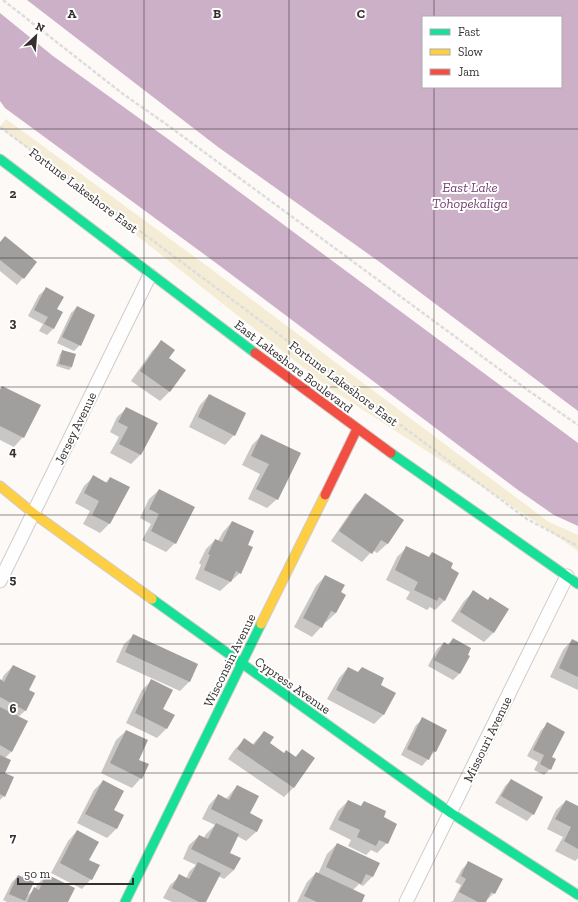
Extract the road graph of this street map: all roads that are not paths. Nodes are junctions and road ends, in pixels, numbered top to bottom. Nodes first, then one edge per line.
1 (0, 159) edge
2 (150, 275) junction
3 (357, 429) junction
4 (0, 486) edge
5 (34, 513) junction
6 (567, 576) junction
7 (0, 581) edge
8 (578, 584) edge
9 (242, 664) junction
10 (451, 813) junction
11 (578, 895) edge
12 (125, 902) edge
13 (406, 902) edge

1 - 2 street, East Lakeshore Boulevard
2 - 3 street, East Lakeshore Boulevard
2 - 5 street, Jersey Avenue
3 - 6 street, East Lakeshore Boulevard
3 - 9 street, Wisconsin Avenue
4 - 5 street, Cypress Avenue
5 - 7 street, Jersey Avenue
5 - 9 street, Cypress Avenue
6 - 8 street, East Lakeshore Boulevard
6 - 10 street, Missouri Avenue
9 - 10 street, Cypress Avenue
9 - 12 street, Wisconsin Avenue
10 - 11 street, Cypress Avenue
10 - 13 street, Missouri Avenue

